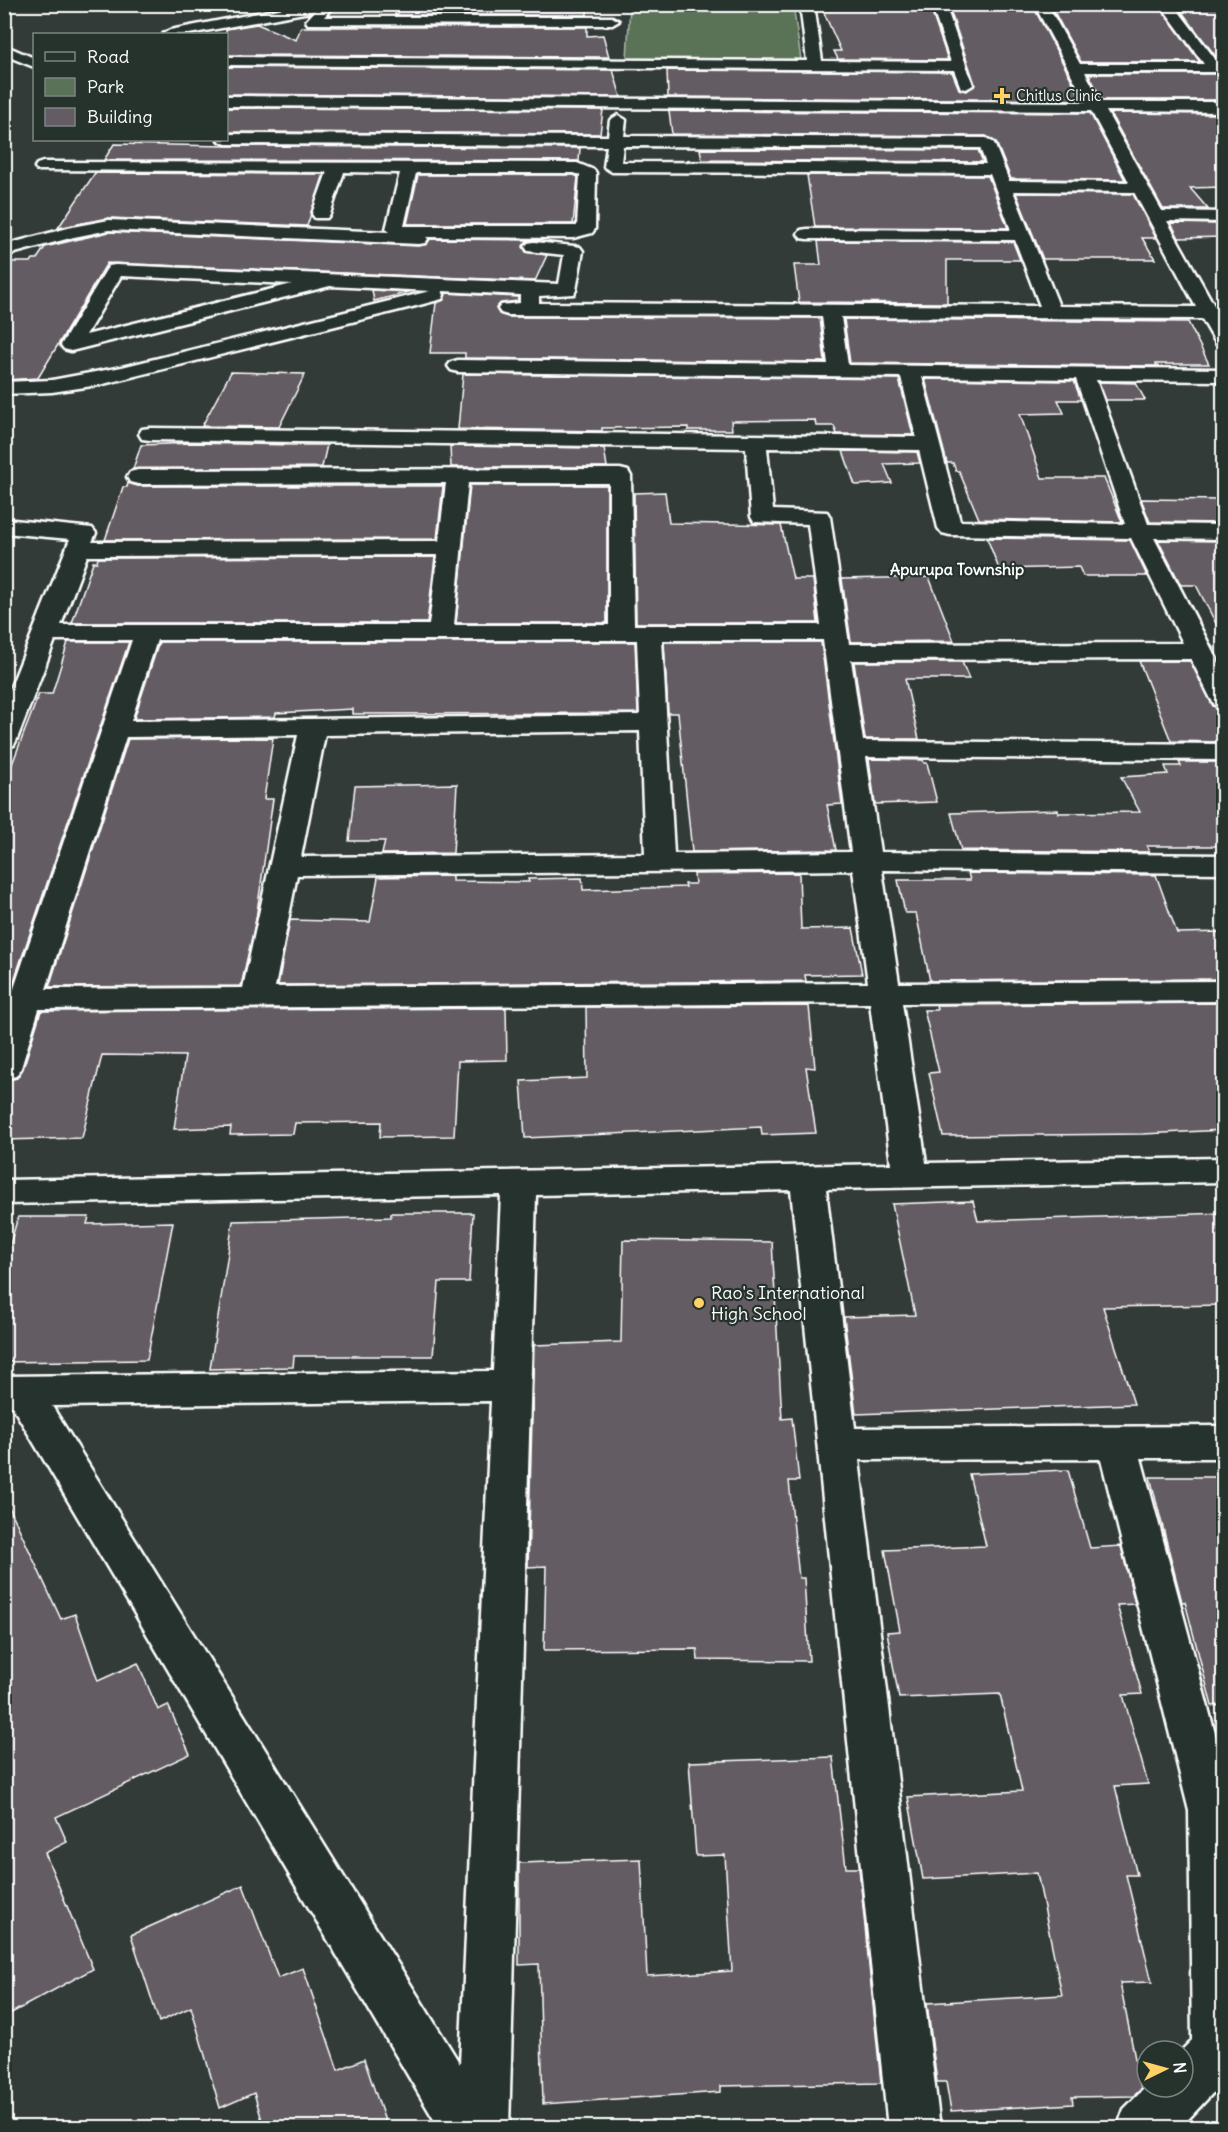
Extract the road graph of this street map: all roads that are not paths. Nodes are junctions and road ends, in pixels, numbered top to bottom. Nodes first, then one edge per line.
1 (613, 4) edge
2 (807, 4) edge
3 (938, 4) edge
4 (1040, 4) edge
5 (1166, 4) edge
6 (328, 5) edge
7 (175, 33) edge
8 (4, 49) edge
9 (263, 56) junction
10 (33, 61) edge
11 (228, 61) edge
12 (680, 64) junction
13 (815, 65) junction
14 (4, 66) edge
15 (960, 66) junction
16 (1074, 68) junction
17 (1219, 68) edge
18 (239, 94) edge
19 (620, 103) junction
20 (677, 104) junction
21 (971, 105) junction
22 (1095, 106) junction
23 (1224, 107) edge
24 (228, 139) edge
25 (615, 141) junction
26 (986, 143) junction
27 (142, 148) dead end
28 (43, 167) dead end
29 (132, 167) junction
30 (338, 168) junction
31 (409, 168) junction
32 (996, 169) junction
33 (1003, 186) junction
34 (1139, 187) junction
35 (321, 214) dead end
36 (1156, 216) junction
37 (1224, 217) edge
38 (807, 234) dead end
39 (1021, 235) junction
40 (4, 250) edge
41 (331, 280) junction
42 (460, 288) junction
43 (529, 299) junction
44 (567, 299) junction
45 (495, 309) dead end
46 (831, 311) junction
47 (1051, 311) junction
48 (1216, 312) edge
49 (1224, 341) edge
50 (458, 366) dead end
51 (839, 370) junction
52 (910, 371) junction
53 (1084, 373) junction
54 (1224, 375) edge
55 (4, 388) edge
56 (150, 434) dead end
57 (495, 438) junction
58 (756, 441) junction
59 (928, 444) junction
60 (138, 477) dead end
61 (458, 477) junction
62 (489, 477) junction
63 (4, 526) edge
64 (1139, 531) junction
65 (1224, 532) edge
66 (78, 549) junction
67 (450, 549) junction
68 (622, 632) junction
69 (649, 632) junction
70 (45, 633) junction
71 (147, 633) junction
72 (441, 633) junction
73 (836, 642) junction
74 (1199, 651) junction
75 (1224, 699) edge
76 (654, 723) junction
77 (313, 727) junction
78 (115, 729) junction
79 (4, 739) edge
80 (851, 749) junction
81 (1224, 752) edge
82 (866, 861) junction
83 (660, 863) junction
84 (1224, 864) edge
85 (285, 866) junction
86 (1224, 991) edge
87 (884, 992) junction
88 (257, 997) junction
89 (27, 999) junction
90 (4, 1068) edge
91 (1224, 1170) edge
92 (910, 1176) junction
93 (807, 1178) junction
94 (519, 1183) junction
95 (4, 1192) edge
96 (512, 1386) junction
97 (14, 1391) edge
98 (1224, 1442) edge
99 (1117, 1443) junction
100 (837, 1444) junction
101 (1218, 1810) edge
102 (1195, 2073) edge
103 (1170, 2099) edge
104 (469, 2127) edge
105 (483, 2127) edge
106 (914, 2127) edge
107 (1143, 2127) edge

1 - 6 street
2 - 13 street
3 - 15 street
4 - 16 street
5 - 17 street
6 - 7 street
8 - 10 street
9 - 11 street
9 - 12 street
9 - 18 street
10 - 14 street
12 - 13 street
12 - 20 street
13 - 15 street
15 - 21 street
16 - 17 street
16 - 22 street
18 - 19 street
19 - 20 street
19 - 25 street
20 - 21 street
21 - 22 street
21 - 26 street
22 - 23 street
22 - 34 street
24 - 25 street
25 - 26 street
25 - 32 street
26 - 32 street
27 - 29 street
28 - 29 street
29 - 30 street
30 - 31 street
30 - 35 street
31 - 31 street
32 - 33 street
33 - 34 street
33 - 39 street
34 - 36 street
36 - 37 street
36 - 48 street
38 - 39 street
39 - 47 street
40 - 44 street
41 - 41 street
41 - 42 street
42 - 43 street
42 - 55 street
43 - 44 street
43 - 45 street
44 - 46 street
46 - 47 street
46 - 51 street
47 - 48 street
48 - 49 street
50 - 51 street
51 - 52 street
52 - 53 street
52 - 59 street
53 - 54 street
53 - 64 street
56 - 57 street
57 - 58 street
57 - 62 street
58 - 59 street
58 - 73 street
59 - 64 street
60 - 61 street
61 - 62 street
61 - 67 street
62 - 68 street
63 - 66 street
64 - 65 street
64 - 74 street
66 - 67 street
66 - 70 street
67 - 72 street
68 - 69 street
68 - 72 street
69 - 73 street
69 - 76 street
70 - 71 street
70 - 79 street
71 - 72 street
71 - 78 street
73 - 74 street
73 - 80 street
74 - 75 street
76 - 77 street
76 - 83 street
77 - 78 street
77 - 85 street
78 - 89 street
80 - 81 street
80 - 82 street
82 - 83 street
82 - 84 street
82 - 87 street
83 - 85 street
85 - 88 street
86 - 87 street
87 - 88 street
87 - 92 street
88 - 89 street
89 - 90 street
91 - 92 street
92 - 93 street
93 - 94 street
93 - 100 street
94 - 95 street
94 - 96 street
96 - 97 street
96 - 105 street
97 - 104 street
98 - 99 street
99 - 100 street
99 - 101 street
100 - 106 street
101 - 102 street
103 - 107 street

